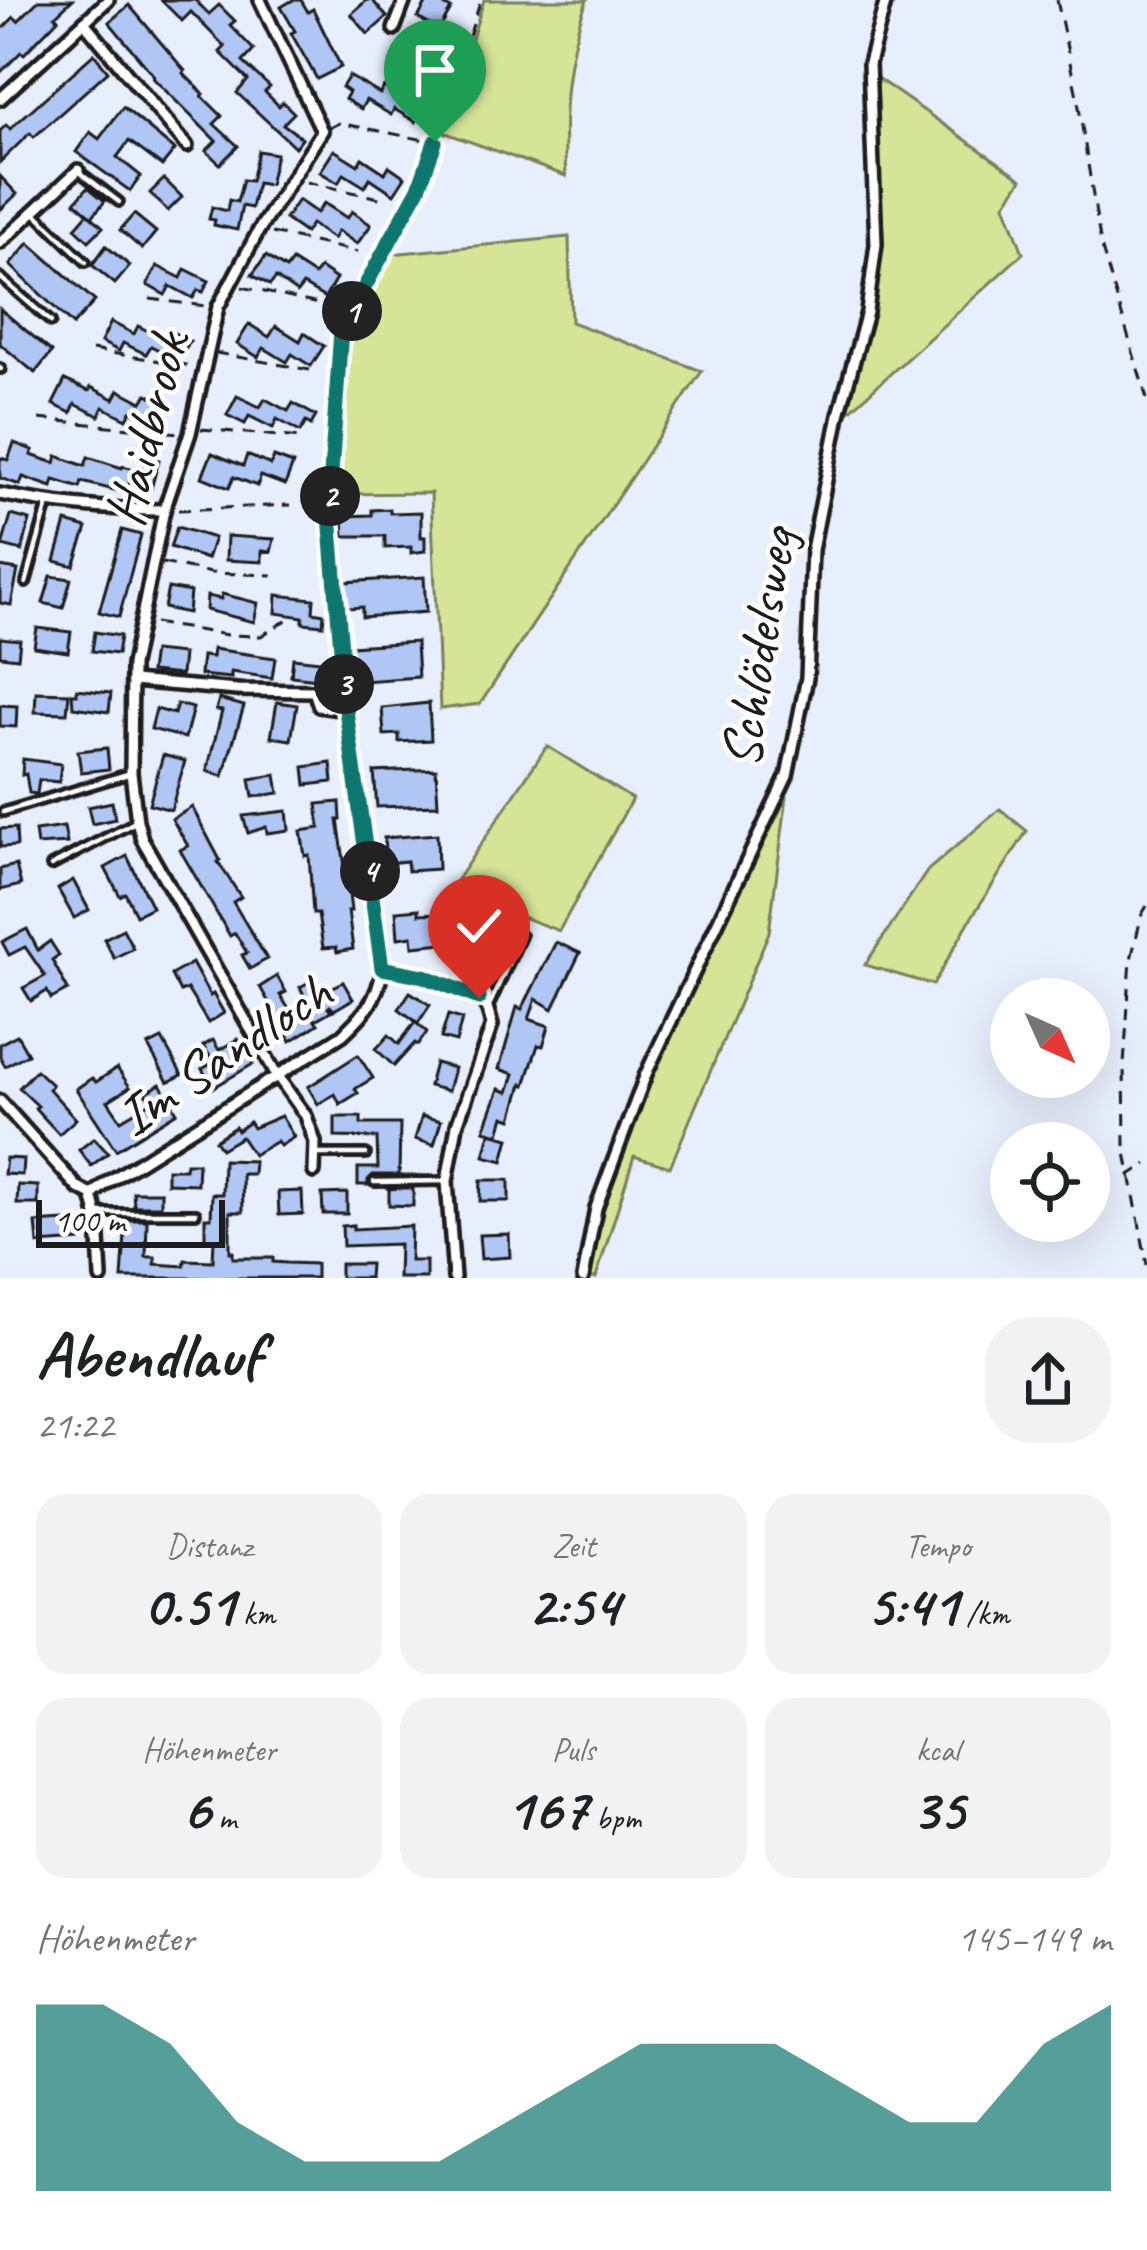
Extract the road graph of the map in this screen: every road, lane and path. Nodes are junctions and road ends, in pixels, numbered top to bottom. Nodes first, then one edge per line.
1 (107, 0) edge
2 (260, 0) edge
3 (405, 0) edge
4 (481, 0) edge
5 (886, 0) edge
6 (1057, 0) edge
7 (84, 22) junction
8 (394, 29) dead end
9 (0, 99) edge
10 (322, 131) junction
11 (435, 142) junction
12 (187, 146) dead end
13 (78, 170) joint
14 (292, 179) junction
15 (388, 200) dead end
16 (119, 202) dead end
17 (34, 212) junction
18 (259, 230) junction
19 (0, 243) edge
20 (358, 252) dead end
21 (86, 262) dead end
22 (0, 277) edge
23 (228, 284) junction
24 (150, 298) dead end
25 (323, 305) dead end
26 (218, 308) junction
27 (51, 322) dead end
28 (92, 350) dead end
29 (209, 351) junction
30 (205, 368) junction
31 (310, 370) dead end
32 (1147, 399) edge
33 (39, 419) dead end
34 (190, 433) junction
35 (302, 438) dead end
36 (0, 494) edge
37 (329, 503) joint
38 (48, 504) junction
39 (291, 505) dead end
40 (164, 511) junction
41 (155, 561) junction
42 (273, 575) dead end
43 (26, 583) dead end
44 (290, 618) dead end
45 (141, 620) junction
46 (132, 681) junction
47 (346, 710) junction
48 (131, 773) junction
49 (3, 812) edge
50 (136, 821) junction
51 (51, 866) dead end
52 (1147, 906) edge
53 (520, 936) dead end
54 (382, 968) junction
55 (488, 1008) junction
56 (278, 1076) junction
57 (0, 1101) edge
58 (314, 1154) junction
59 (366, 1154) dead end
60 (1147, 1165) edge
61 (314, 1172) dead end
62 (1128, 1176) junction
63 (447, 1181) junction
64 (374, 1182) dead end
65 (92, 1195) junction
66 (97, 1214) junction
67 (196, 1214) dead end
68 (1147, 1265) edge
69 (100, 1278) edge
70 (454, 1278) edge
71 (583, 1278) edge

1 - 7 street
2 - 10 street
3 - 8 street
4 - 11 path
5 - 71 street, Schlödelsweg
6 - 32 path
7 - 9 street
7 - 12 street
10 - 11 path
10 - 14 street, Haidbrook
11 - 37 path
13 - 16 lane
13 - 17 street
14 - 15 path
14 - 18 street, Haidbrook
17 - 19 street
17 - 21 lane
18 - 20 path
18 - 23 street, Haidbrook
22 - 27 lane
23 - 25 path
23 - 26 street, Haidbrook
24 - 26 path
26 - 29 street, Haidbrook
28 - 30 path
29 - 30 street, Haidbrook
29 - 31 path
30 - 34 street, Haidbrook
33 - 34 path
34 - 35 path
34 - 40 street, Haidbrook
36 - 38 street
37 - 47 street
38 - 40 street
38 - 43 lane
39 - 40 path
40 - 41 street, Haidbrook
41 - 42 path
41 - 45 street, Haidbrook
44 - 45 path
45 - 46 street, Haidbrook
46 - 47 street
46 - 48 street, Haidbrook
47 - 54 street
48 - 49 lane
48 - 50 street, Haidbrook
50 - 51 lane
50 - 56 street, Haidbrook
52 - 62 path
53 - 55 lane
54 - 55 street
54 - 56 street, Im Sandloch
55 - 63 street
56 - 58 street, Haidbrook
56 - 65 street, Im Sandloch
57 - 65 street
58 - 59 lane
58 - 61 street, Haidbrook
60 - 62 path
62 - 68 path
63 - 64 lane
63 - 70 street
65 - 66 street
66 - 67 lane
66 - 69 street

